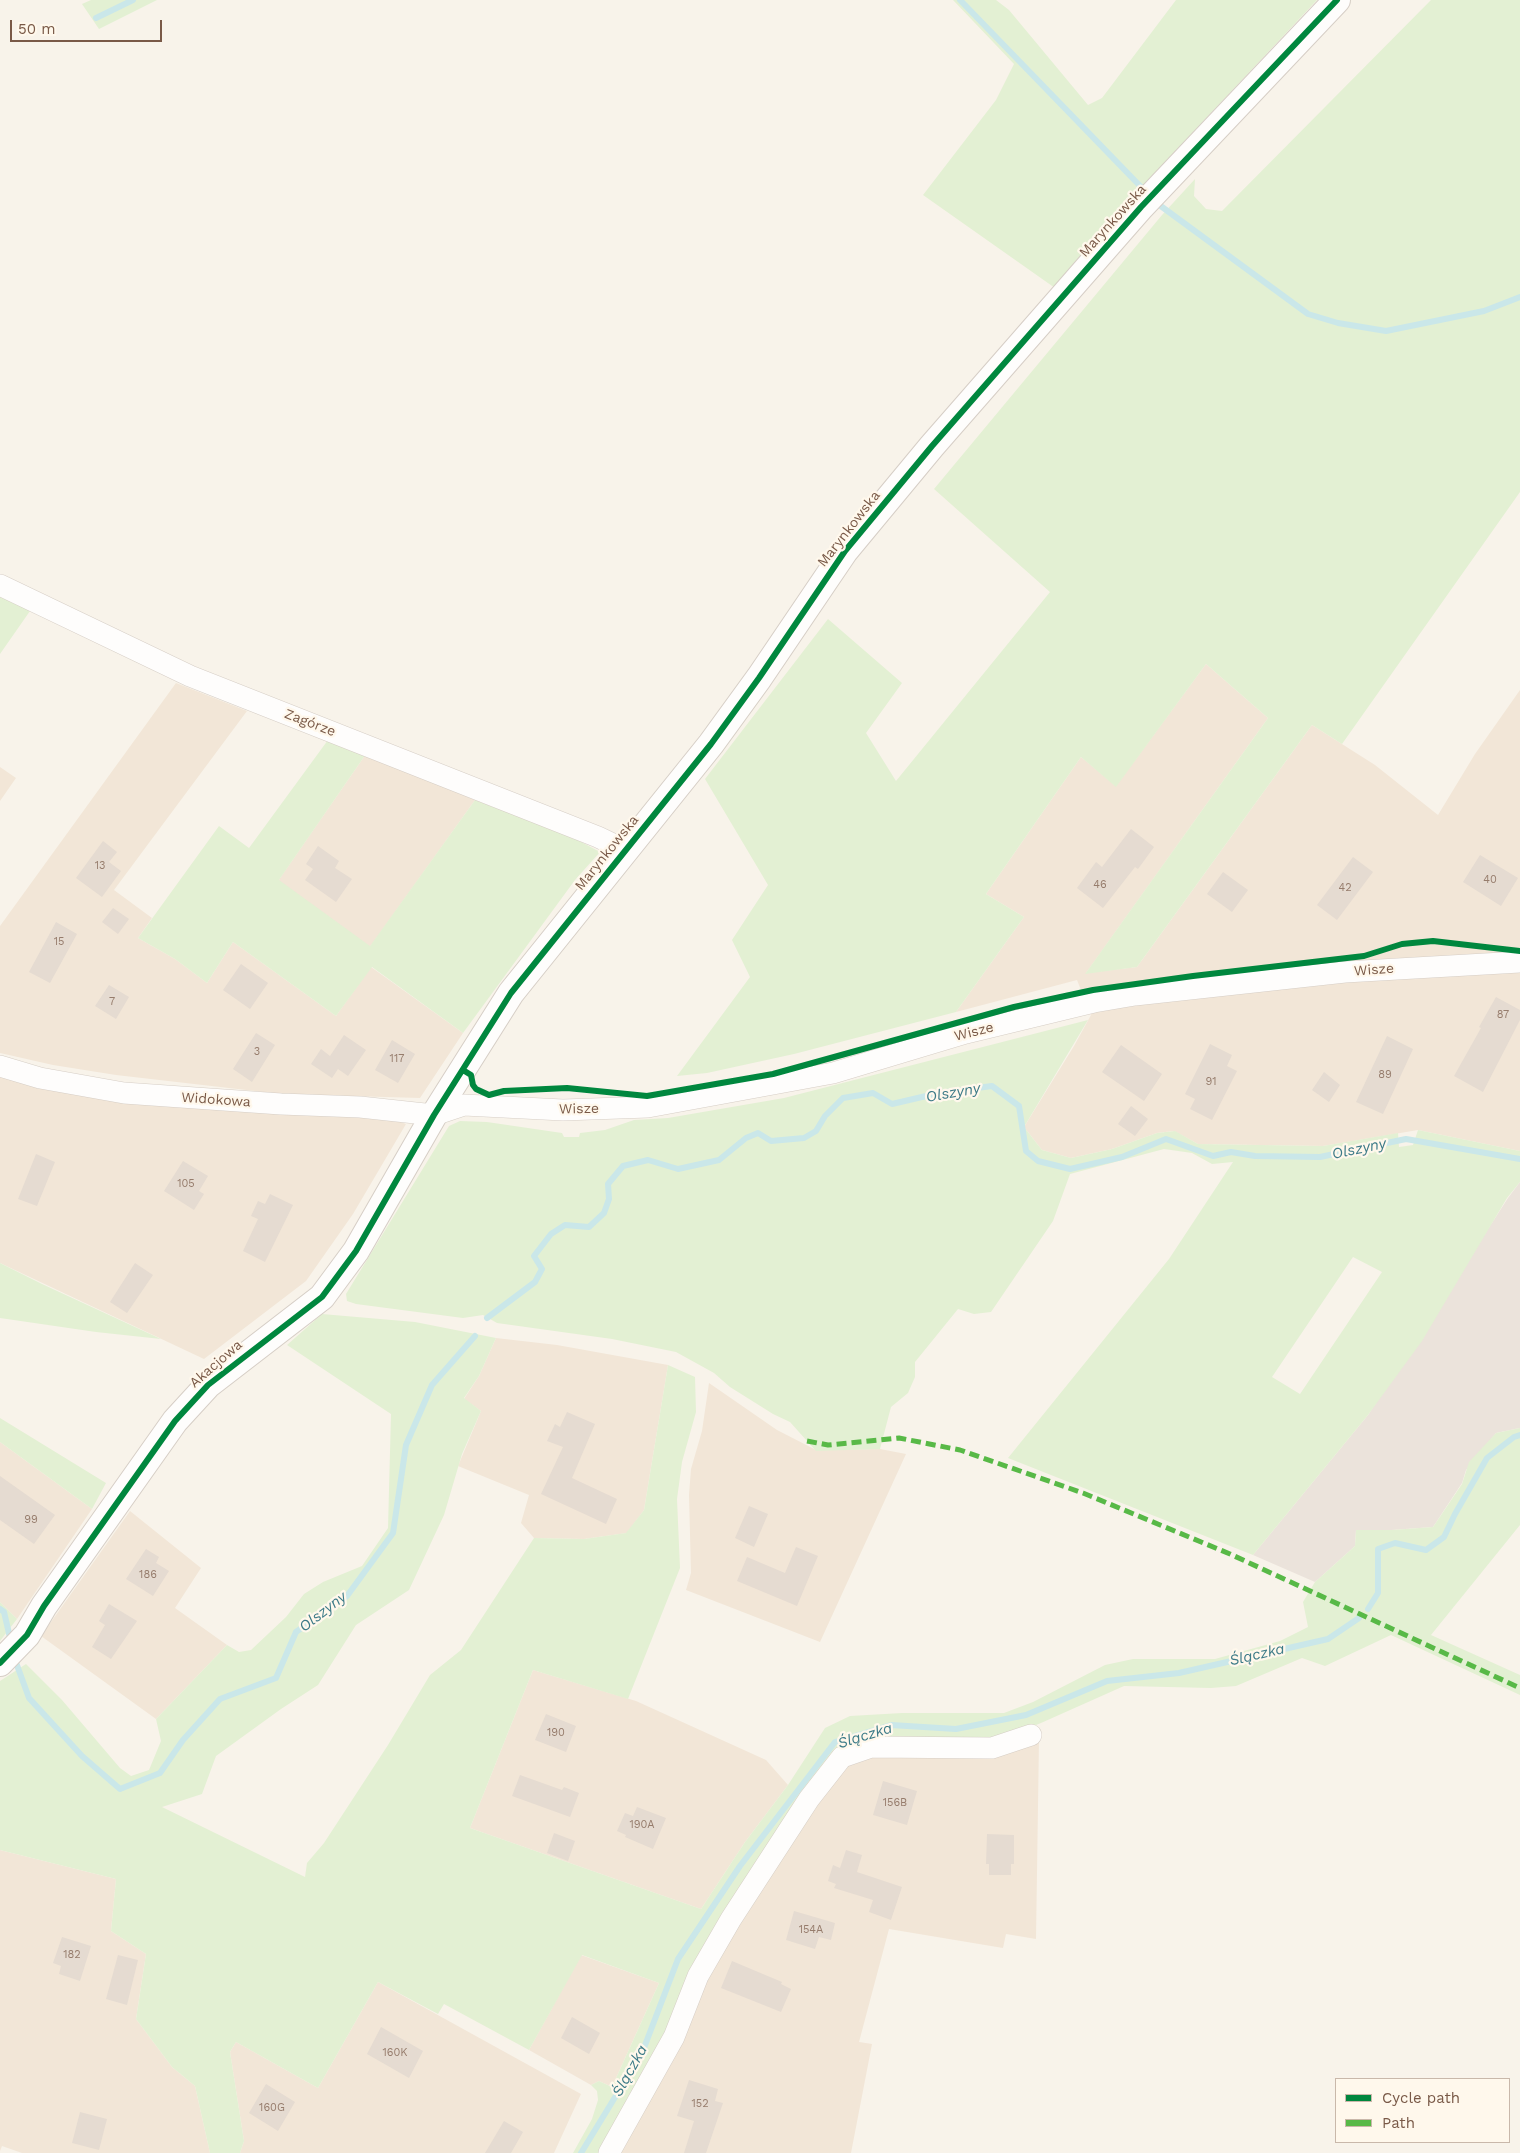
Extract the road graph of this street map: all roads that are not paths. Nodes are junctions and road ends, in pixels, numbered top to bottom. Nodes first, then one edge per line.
1 (1337, 0) edge
2 (0, 586) edge
3 (625, 850) junction
4 (1520, 962) edge
5 (0, 1066) edge
6 (434, 1115) junction
7 (2, 1662) edge
8 (1031, 1735) dead end
9 (609, 2153) edge

1 - 3 street, Marynkowska
2 - 3 street, Zagórze
3 - 6 street, Marynkowska
4 - 6 street, Wisze
5 - 6 street, Widokowa
6 - 7 street, Akacjowa
8 - 9 street

